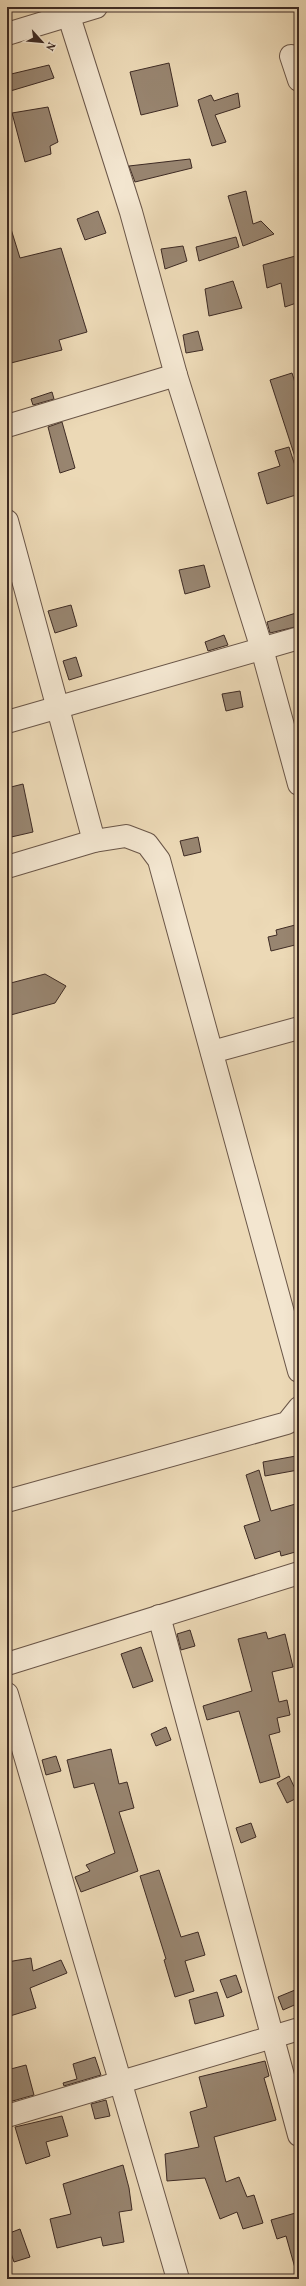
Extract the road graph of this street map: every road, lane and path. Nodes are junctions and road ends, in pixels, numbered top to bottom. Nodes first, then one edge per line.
1 (96, 7) edge
2 (67, 11) edge
3 (7, 34) edge
4 (291, 56) dead end
5 (299, 80) edge
6 (176, 375) junction
7 (7, 426) edge
8 (7, 521) edge
9 (299, 638) edge
10 (262, 649) junction
11 (59, 707) junction
12 (7, 722) edge
13 (299, 784) edge
14 (94, 841) junction
15 (7, 867) edge
16 (299, 1028) edge
17 (212, 1052) junction
18 (299, 1371) edge
19 (299, 1408) edge
20 (7, 1501) edge
21 (299, 1574) edge
22 (159, 1616) junction
23 (7, 1664) edge
24 (7, 1694) edge
25 (299, 2030) edge
26 (272, 2037) junction
27 (121, 2083) junction
28 (7, 2116) edge
29 (299, 2135) edge
30 (178, 2279) edge

1 - 2 street
2 - 3 street
2 - 6 street
4 - 5 street
6 - 7 street
6 - 10 street
8 - 11 street
9 - 10 street
10 - 11 street
10 - 13 street
11 - 12 street
11 - 14 street
14 - 15 street
14 - 17 street
16 - 17 street
17 - 18 street
19 - 20 street
21 - 22 street
22 - 23 street
22 - 26 street
24 - 27 street
25 - 26 street
26 - 27 street
26 - 29 street
27 - 28 street
27 - 30 street

